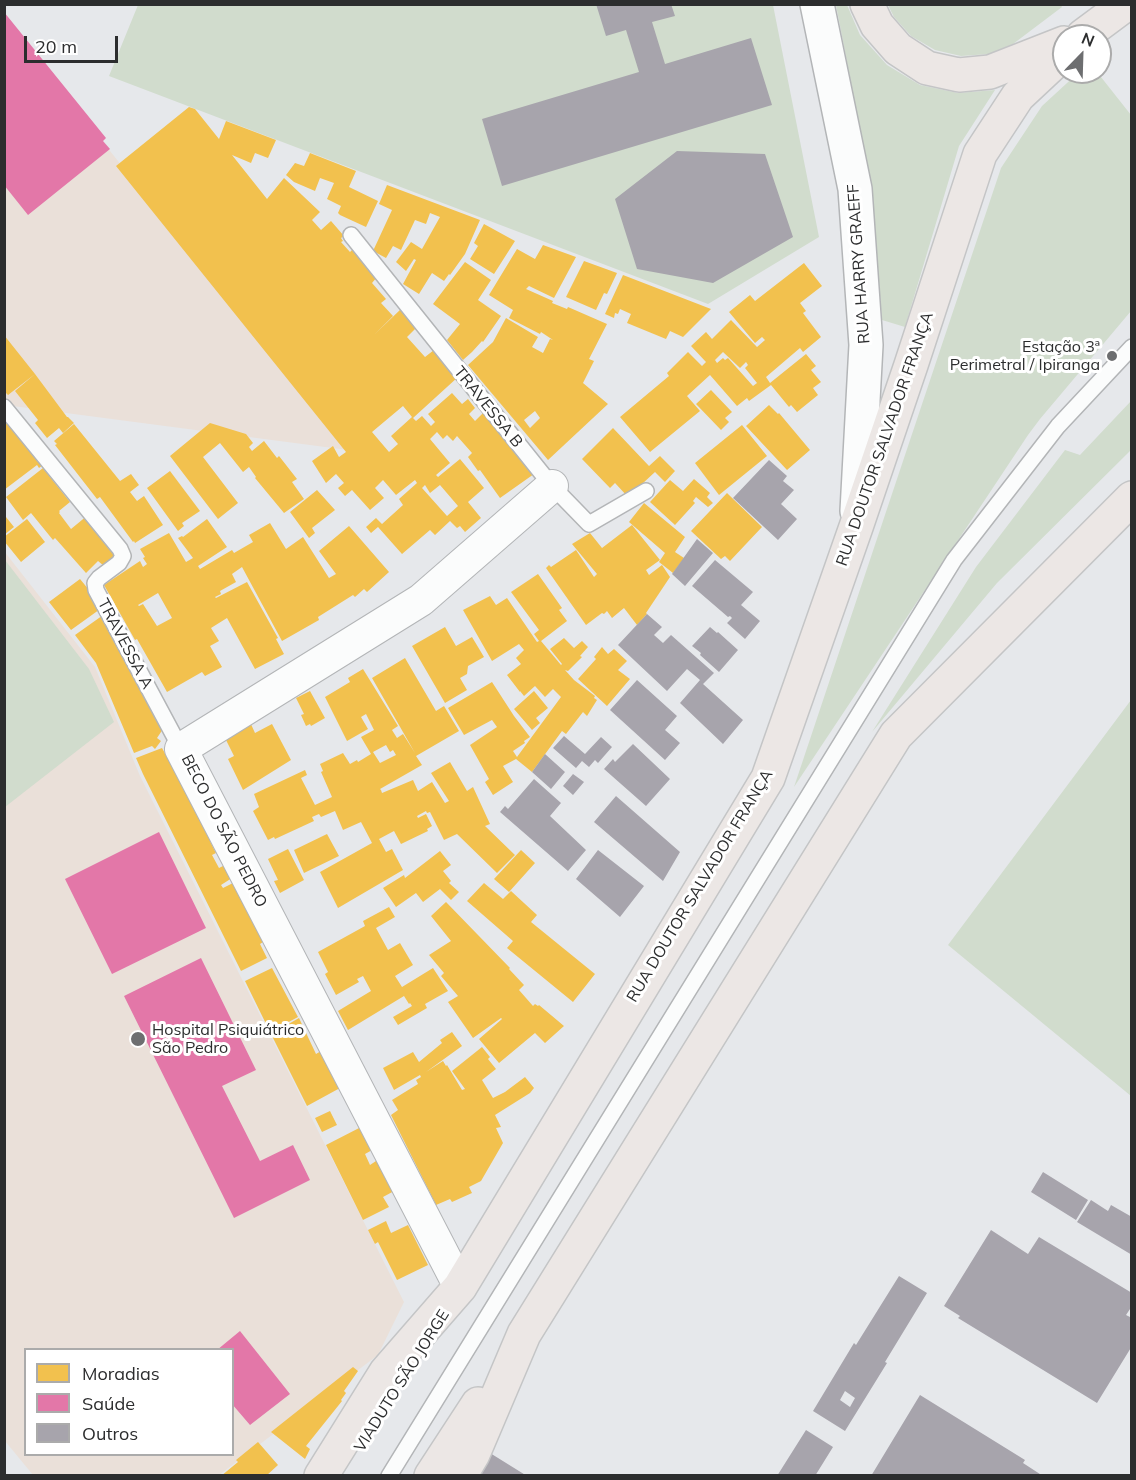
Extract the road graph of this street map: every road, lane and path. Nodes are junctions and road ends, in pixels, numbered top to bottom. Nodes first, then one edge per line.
1 (817, 4) edge
2 (867, 4) edge
3 (1126, 4) edge
4 (1099, 24) edge
5 (1052, 48) edge
6 (1052, 64) edge
7 (351, 235) dead end
8 (1131, 347) edge
9 (4, 407) edge
10 (552, 486) junction
11 (646, 491) dead end
12 (1131, 498) edge
13 (856, 527) junction
14 (181, 748) junction
15 (460, 1287) junction
16 (524, 1334) junction
17 (321, 1476) edge
18 (343, 1476) edge
19 (389, 1476) edge
20 (431, 1476) edge
21 (460, 1476) edge

1 - 13 main road, RUA HARRY GRAEFF
2 - 5 main road
3 - 4 main road
6 - 13 main road, RUA DOUTOR SALVADOR FRANÇA
7 - 10 lane, TRAVESSA B
8 - 19 lane
9 - 14 lane, TRAVESSA A
10 - 11 lane, TRAVESSA B
10 - 14 street, BECO DO SÃO PEDRO
12 - 16 main road
13 - 15 main road, RUA DOUTOR SALVADOR FRANÇA
14 - 15 street, BECO DO SÃO PEDRO
15 - 17 main road, RUA DOUTOR SALVADOR FRANÇA
15 - 18 main road, VIADUTO SÃO JORGE
16 - 20 main road
16 - 21 main road

